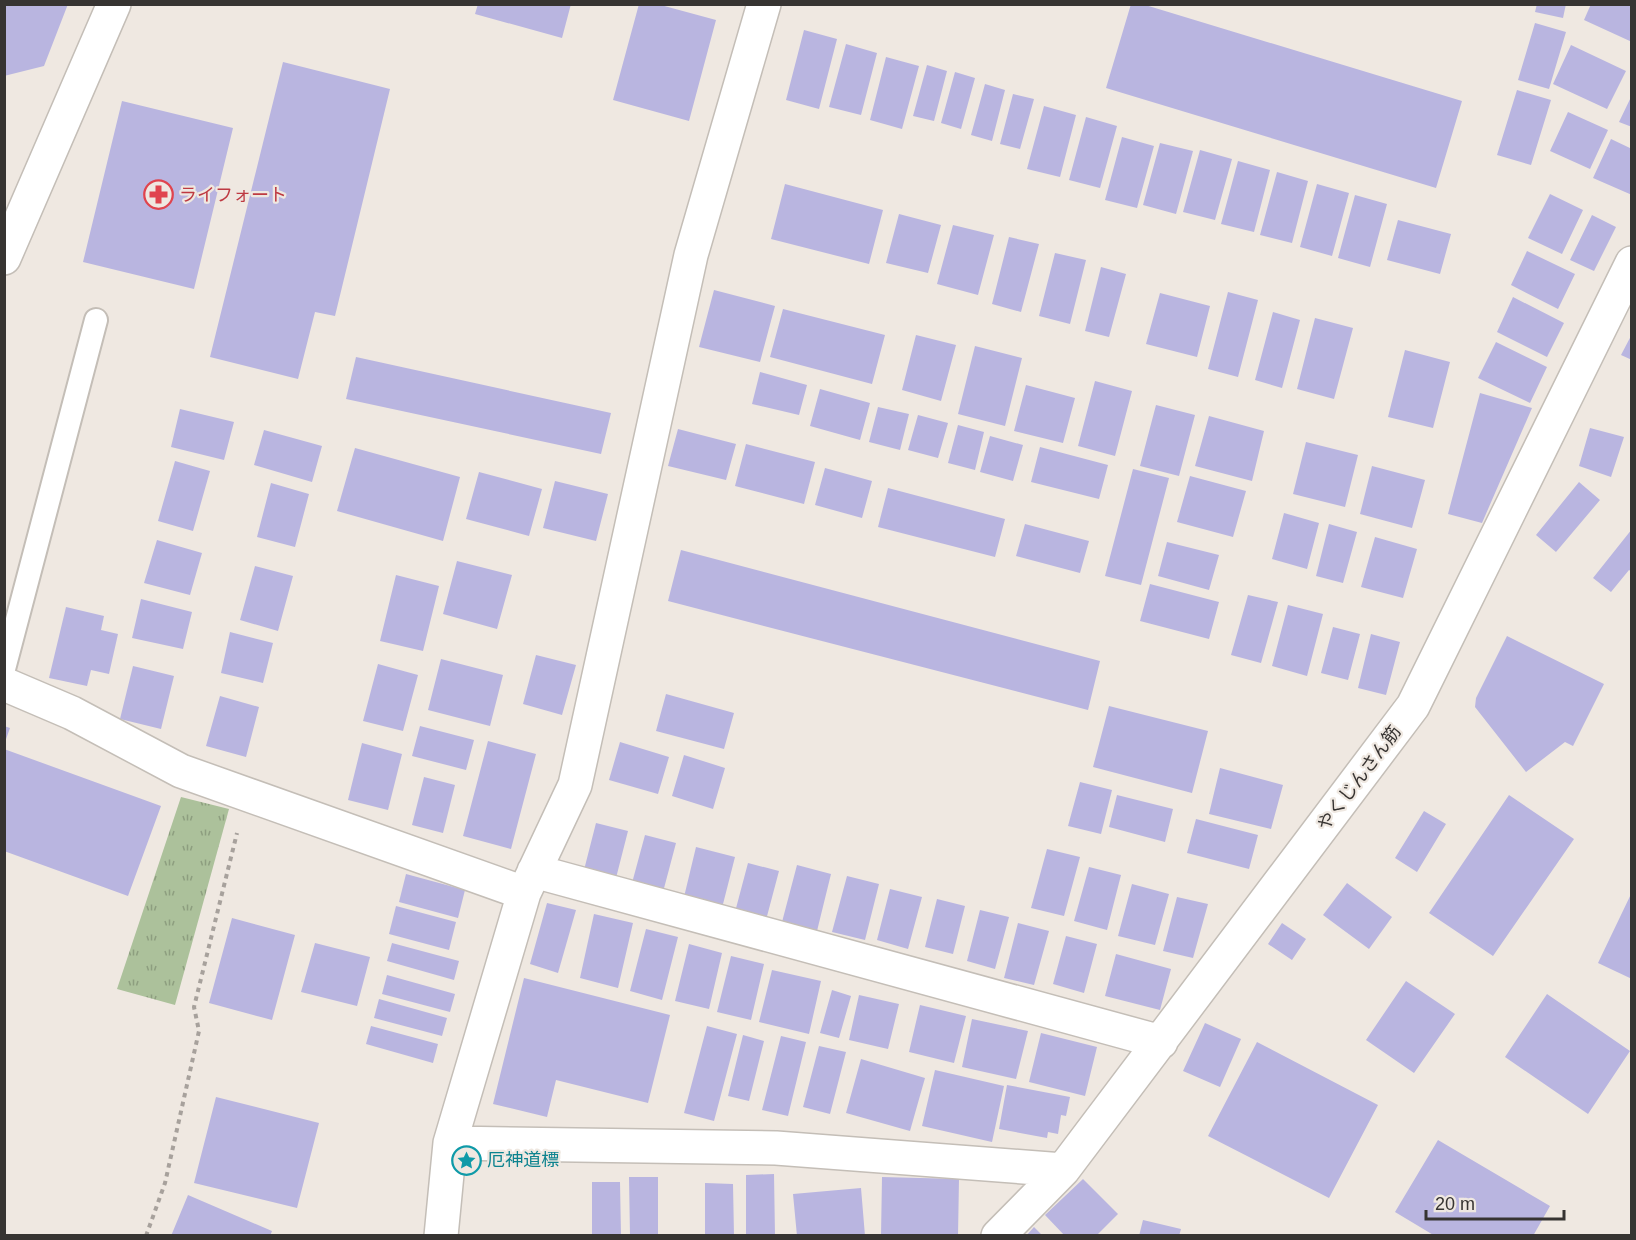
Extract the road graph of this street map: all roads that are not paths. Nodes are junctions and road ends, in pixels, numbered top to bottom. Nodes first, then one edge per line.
1 (114, 4) edge
2 (764, 4) edge
3 (4, 258) edge
4 (1632, 263) edge
5 (96, 320) dead end
6 (4, 669) edge
7 (4, 684) edge
8 (529, 882) junction
9 (1161, 1042) junction
10 (450, 1143) junction
11 (1064, 1170) junction
12 (441, 1236) edge
13 (998, 1236) edge

1 - 3 street
2 - 8 street
4 - 9 street, やくじんさん筋
5 - 6 lane
7 - 8 street
8 - 9 street
8 - 10 street
9 - 11 street, やくじんさん筋
10 - 11 street
10 - 12 street
11 - 13 street, やくじんさん筋

